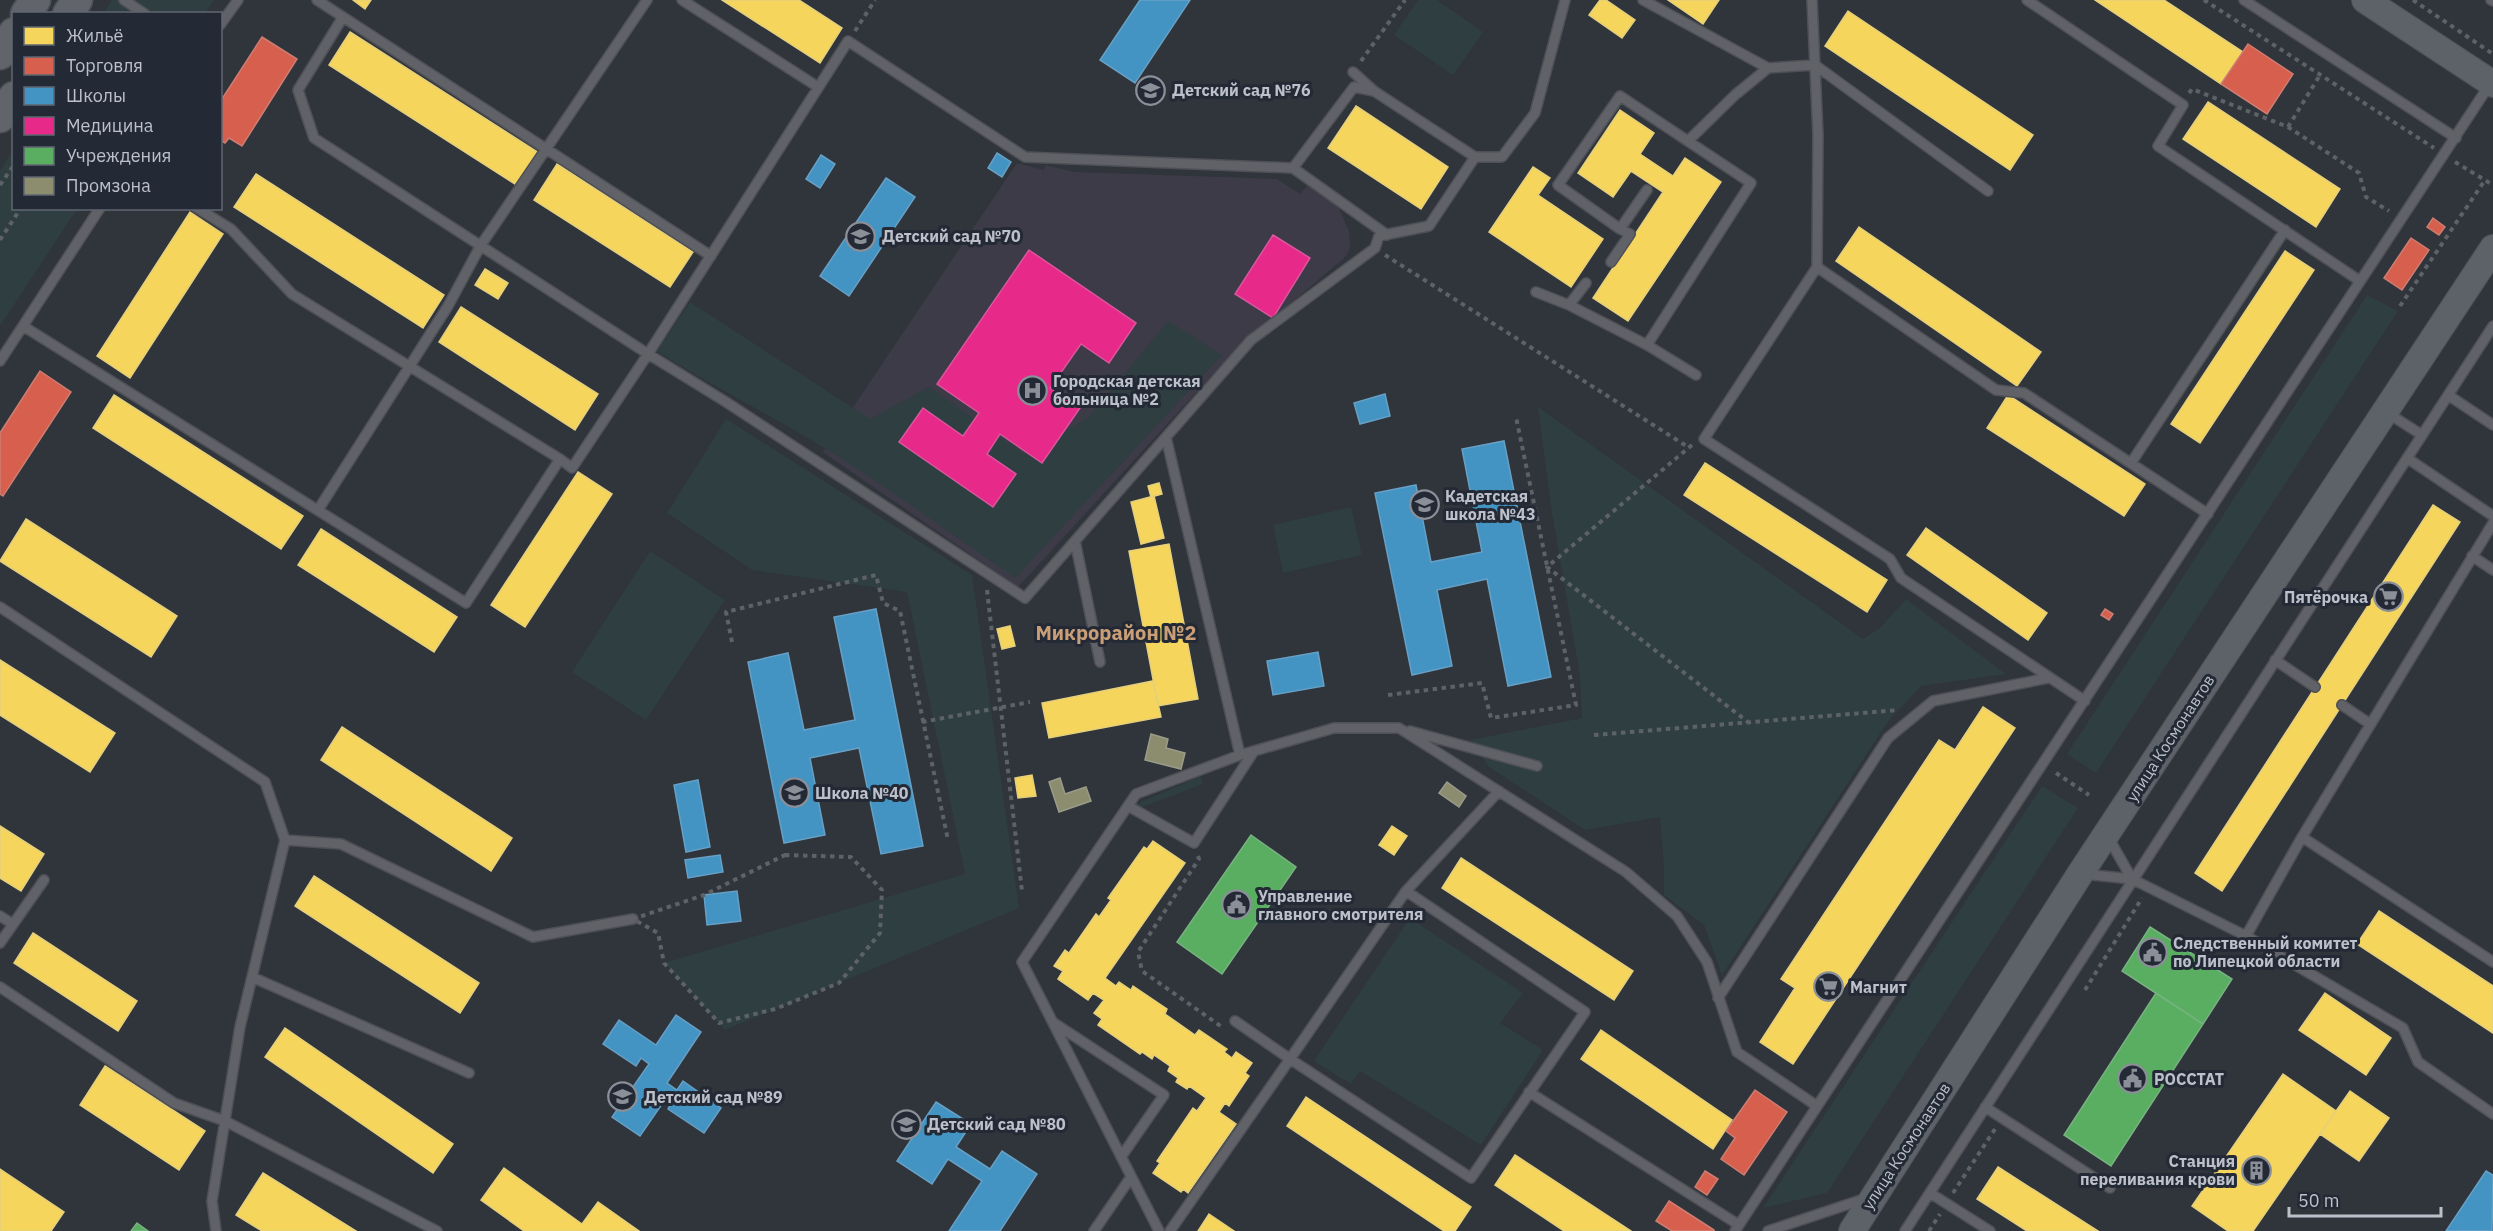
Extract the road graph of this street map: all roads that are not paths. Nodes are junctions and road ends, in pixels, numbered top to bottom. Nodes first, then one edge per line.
1 (124, 0) edge
2 (238, 0) edge
3 (316, 0) edge
4 (647, 0) edge
5 (682, 0) edge
6 (1565, 0) edge
7 (1643, 0) edge
8 (1812, 0) edge
9 (2027, 0) edge
10 (2244, 0) edge
11 (2365, 0) edge
12 (142, 12) edge
13 (343, 17) junction
14 (222, 22) edge
15 (1815, 65) junction
16 (1768, 68) junction
17 (1353, 72) road end
18 (2492, 82) edge
19 (818, 87) junction
20 (1374, 91) junction
21 (12, 100) edge
22 (0, 117) edge
23 (2456, 138) junction
24 (1688, 141) junction
25 (546, 148) junction
26 (1475, 157) junction
27 (1293, 168) junction
28 (1647, 190) dead end
29 (1988, 191) dead end
30 (99, 210) edge
31 (200, 210) edge
32 (1620, 229) junction
33 (2285, 230) junction
34 (1387, 235) junction
35 (481, 245) junction
36 (2493, 248) edge
37 (711, 256) junction
38 (1611, 262) dead end
39 (1817, 267) junction
40 (2360, 281) junction
41 (1586, 283) dead end
42 (1536, 292) dead end
43 (1569, 305) junction
44 (23, 326) junction
45 (2493, 326) edge
46 (1647, 345) junction
47 (648, 354) junction
48 (0, 361) edge
49 (410, 366) junction
50 (1696, 375) dead end
51 (2448, 395) junction
52 (2385, 411) junction
53 (2493, 425) edge
54 (2422, 435) junction
55 (1166, 437) junction
56 (2407, 458) junction
57 (560, 459) junction
58 (2131, 463) junction
59 (318, 510) junction
60 (2208, 514) junction
61 (2493, 516) edge
62 (2493, 523) edge
63 (1075, 541) junction
64 (2472, 556) junction
65 (2493, 570) edge
66 (0, 607) edge
67 (2275, 660) junction
68 (1100, 662) dead end
69 (2048, 678) junction
70 (2315, 687) dead end
71 (2085, 701) junction
72 (2342, 705) dead end
73 (2370, 724) junction
74 (1399, 728) junction
75 (1254, 751) junction
76 (1240, 755) junction
77 (1537, 766) dead end
78 (1499, 791) junction
79 (1128, 806) junction
80 (2106, 835) junction
81 (2302, 837) junction
82 (285, 840) junction
83 (2080, 874) junction
84 (2132, 879) junction
85 (44, 880) dead end
86 (1406, 891) junction
87 (0, 916) edge
88 (633, 919) road end
89 (13, 924) junction
90 (2246, 936) junction
91 (0, 943) edge
92 (2493, 962) edge
93 (252, 977) junction
94 (0, 987) edge
95 (1718, 998) junction
96 (1235, 1021) dead end
97 (1052, 1022) junction
98 (1290, 1059) junction
99 (470, 1073) dead end
100 (1530, 1092) junction
101 (1817, 1106) junction
102 (1985, 1107) junction
103 (2493, 1113) edge
104 (225, 1121) junction
105 (1121, 1157) junction
106 (1131, 1177) junction
107 (2110, 1188) dead end
108 (1930, 1193) junction
109 (1875, 1195) junction
110 (1737, 1228) edge
111 (216, 1231) edge
112 (437, 1231) edge
113 (1094, 1231) edge
114 (1159, 1231) edge
115 (1170, 1231) edge
116 (1768, 1231) edge
117 (1852, 1231) edge
118 (1905, 1231) edge
119 (1990, 1231) edge

1 - 12 lane
2 - 14 lane
3 - 13 lane
4 - 25 lane
5 - 19 lane
6 - 26 lane
7 - 16 lane
8 - 15 lane
9 - 33 lane
10 - 23 lane
11 - 18 main road
13 - 25 lane
13 - 35 lane
15 - 16 lane
15 - 29 lane
15 - 39 lane
16 - 24 lane
17 - 20 lane
18 - 23 lane
19 - 27 lane
19 - 37 lane
20 - 26 lane
20 - 27 lane
21 - 22 main road
23 - 40 lane
24 - 32 lane
24 - 46 lane
25 - 35 lane
25 - 37 lane
26 - 34 lane
27 - 34 lane
28 - 32 lane
30 - 44 lane
31 - 49 lane
32 - 38 lane
33 - 40 lane
33 - 58 lane
34 - 55 lane
35 - 47 lane
35 - 49 lane
36 - 52 main road, улица Космонавтов
37 - 47 lane
39 - 58 lane
39 - 69 lane
40 - 60 lane
41 - 43 lane
42 - 43 lane
43 - 46 lane
44 - 48 lane
44 - 59 lane
45 - 51 lane
46 - 50 lane
47 - 57 lane
47 - 63 lane
49 - 57 lane
49 - 59 lane
51 - 53 lane
51 - 54 lane
52 - 54 lane
52 - 80 main road, улица Космонавтов
54 - 56 lane
55 - 63 lane
55 - 76 lane
56 - 61 lane
56 - 67 lane
57 - 59 lane
58 - 60 lane
60 - 71 lane
62 - 64 lane
63 - 68 lane
64 - 65 lane
64 - 73 lane
66 - 82 lane
67 - 70 lane
67 - 84 lane
69 - 71 lane
69 - 95 lane
71 - 101 lane
72 - 73 lane
73 - 81 lane
74 - 75 lane
74 - 77 lane
74 - 78 lane
75 - 76 lane
75 - 79 lane
76 - 79 lane
78 - 86 lane
78 - 95 lane
79 - 97 lane
80 - 83 main road, улица Космонавтов
80 - 84 lane
81 - 90 lane
81 - 92 lane
82 - 88 lane
82 - 93 lane
83 - 84 lane
83 - 109 main road, улица Космонавтов
84 - 90 lane
84 - 102 lane
85 - 89 lane
86 - 98 lane
86 - 100 lane
87 - 89 lane
89 - 91 lane
90 - 103 lane
93 - 99 lane
93 - 104 lane
94 - 104 lane
95 - 101 lane
96 - 98 lane
97 - 105 lane
97 - 105 lane
98 - 100 lane
98 - 115 lane
100 - 110 lane
101 - 110 lane
102 - 107 lane
102 - 108 lane
104 - 111 lane
104 - 112 lane
105 - 106 lane
106 - 113 lane
106 - 114 lane
108 - 118 lane
108 - 119 lane
109 - 116 lane
109 - 117 main road, улица Космонавтов

